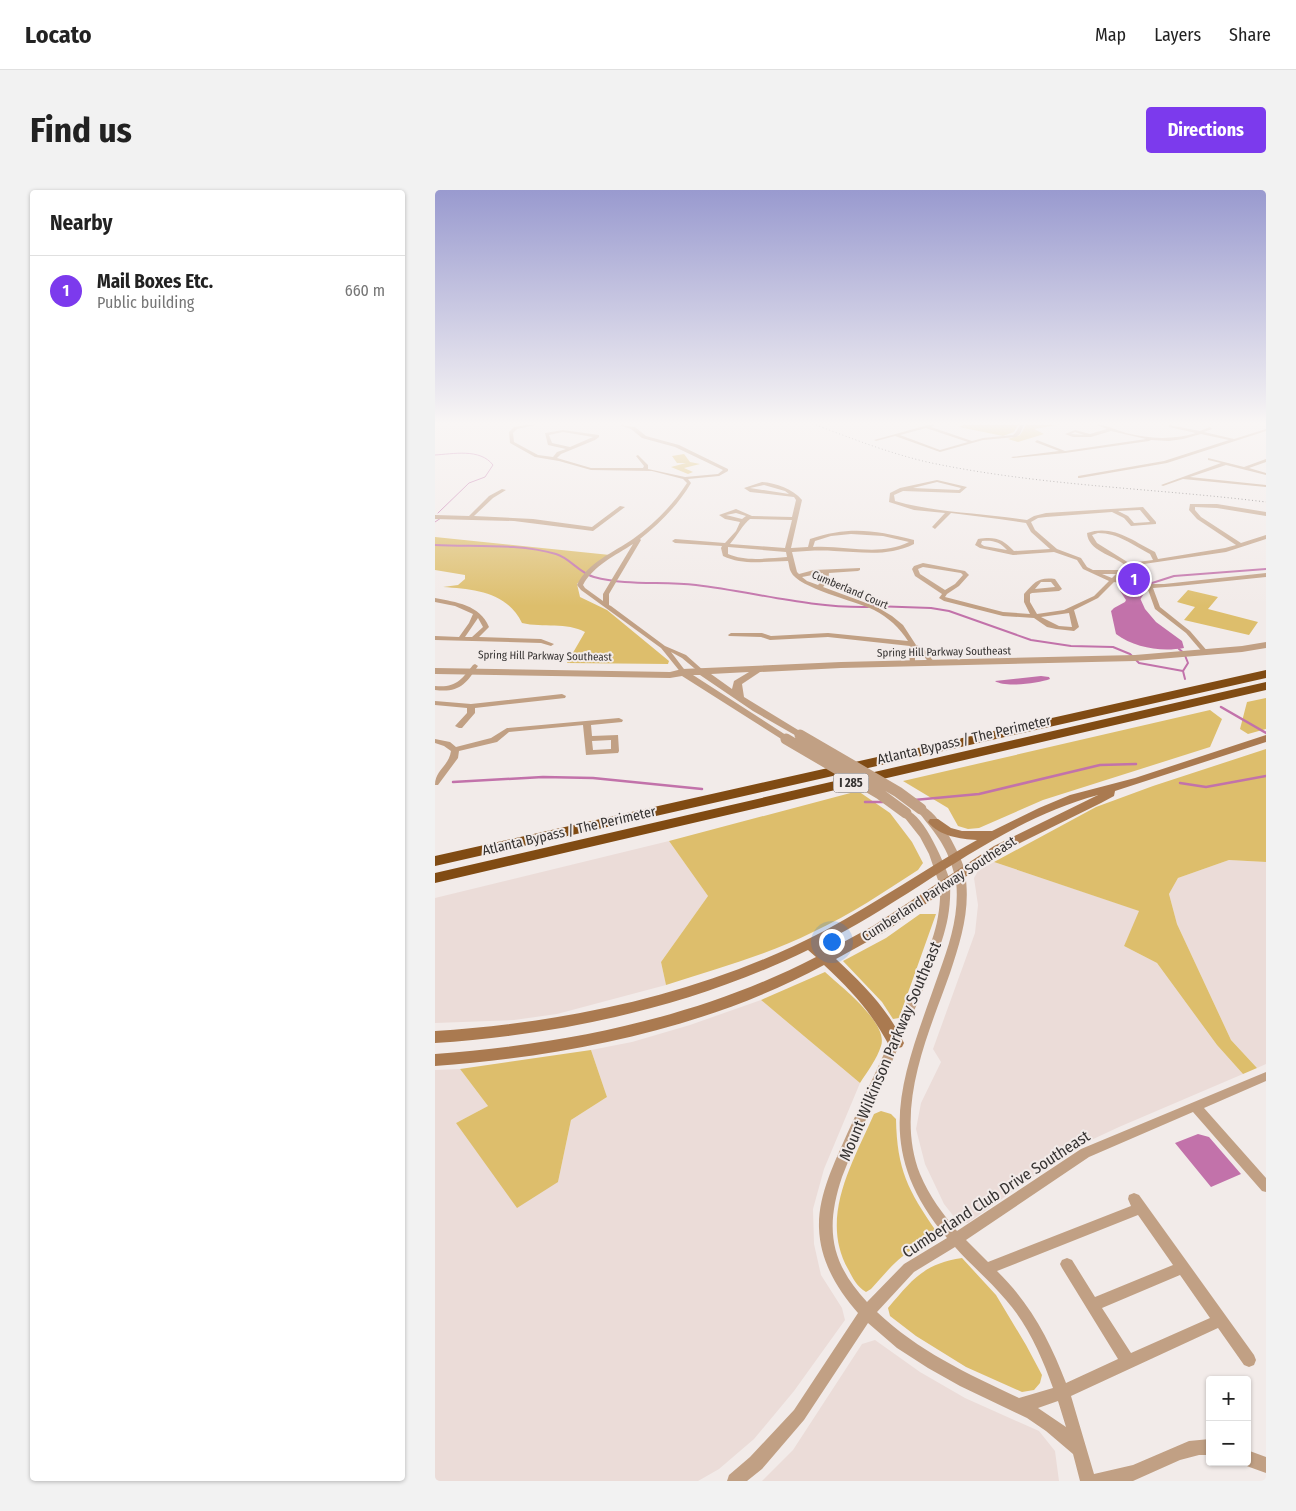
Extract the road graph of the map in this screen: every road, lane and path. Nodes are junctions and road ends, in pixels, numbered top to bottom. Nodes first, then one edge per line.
1 (688, 485) edge
2 (758, 485) edge
3 (773, 485) edge
4 (918, 485) edge
5 (957, 485) edge
6 (902, 489) junction
7 (504, 490) dead end
8 (796, 496) junction
9 (622, 507) dead end
10 (1114, 511) junction
11 (949, 512) junction
12 (1266, 514) edge
13 (471, 516) junction
14 (435, 517) edge
15 (750, 517) junction
16 (795, 519) junction
17 (743, 521) junction
18 (1028, 522) junction
19 (935, 528) dead end
20 (1266, 536) edge
21 (639, 538) junction
22 (675, 541) dead end
23 (725, 545) junction
24 (1240, 545) junction
25 (810, 549) junction
26 (788, 550) junction
27 (1055, 550) junction
28 (1013, 554) junction
29 (789, 559) junction
30 (1155, 559) junction
31 (1128, 564) junction
32 (857, 569) dead end
33 (826, 571) junction
34 (1092, 572) junction
35 (1120, 573) junction
36 (1266, 575) edge
37 (797, 576) junction
38 (1112, 580) junction
39 (1130, 583) junction
40 (1149, 586) junction
41 (817, 588) junction
42 (1031, 591) dead end
43 (945, 593) junction
44 (435, 600) edge
45 (1071, 610) junction
46 (611, 611) junction
47 (476, 614) junction
48 (1034, 616) junction
49 (731, 635) dead end
50 (435, 638) edge
51 (461, 638) junction
52 (475, 638) junction
53 (551, 644) dead end
54 (914, 645) junction
55 (1266, 645) edge
56 (663, 647) junction
57 (1205, 653) junction
58 (932, 663) junction
59 (435, 664) edge
60 (913, 664) junction
61 (472, 669) junction
62 (766, 669) junction
63 (435, 671) edge
64 (702, 672) junction
65 (684, 673) junction
66 (1266, 674) edge
67 (1266, 686) edge
68 (435, 688) edge
69 (562, 696) dead end
70 (740, 698) junction
71 (435, 702) edge
72 (471, 706) junction
73 (619, 720) dead end
74 (587, 723) junction
75 (459, 726) dead end
76 (1266, 738) edge
77 (588, 740) dead end
78 (435, 741) edge
79 (455, 750) junction
80 (435, 783) edge
81 (1120, 786) junction
82 (934, 822) junction
83 (997, 834) junction
84 (544, 853) junction
85 (956, 858) junction
86 (435, 859) edge
87 (940, 867) junction
88 (960, 873) junction
89 (435, 878) edge
90 (945, 883) junction
91 (435, 884) edge
92 (810, 943) junction
93 (826, 959) junction
94 (435, 1038) edge
95 (896, 1043) junction
96 (435, 1060) edge
97 (1266, 1076) edge
98 (1195, 1106) junction
99 (1266, 1187) edge
100 (956, 1239) junction
101 (1067, 1264) dead end
102 (1183, 1267) junction
103 (987, 1270) junction
104 (1093, 1305) junction
105 (867, 1312) junction
106 (1221, 1320) junction
107 (1249, 1360) dead end
108 (1128, 1362) junction
109 (1062, 1392) junction
110 (1017, 1406) junction
111 (1206, 1447) edge
112 (1080, 1450) junction
113 (1251, 1459) edge
114 (1266, 1465) edge
115 (1135, 1477) edge
116 (735, 1481) edge
117 (1088, 1481) edge
118 (1095, 1481) edge

1 - 21 street
2 - 8 street
3 - 8 street
4 - 6 street
5 - 6 street
6 - 11 street
7 - 13 street
8 - 16 street, Cumberland Court
9 - 13 street
10 - 10 street
10 - 18 street
11 - 18 street
11 - 19 street
12 - 24 street
13 - 14 street
15 - 16 street
15 - 17 street
15 - 17 street
16 - 26 street, Cumberland Court
17 - 23 street
18 - 27 street
20 - 24 street
21 - 46 street
21 - 46 street
22 - 23 street
23 - 26 street
23 - 29 street
24 - 30 street
25 - 25 street
25 - 26 street
26 - 29 street, Cumberland Court
27 - 28 street
27 - 34 street
28 - 28 street
29 - 37 street, Cumberland Court
30 - 31 street
30 - 31 street
31 - 35 street
32 - 33 street
33 - 37 street
33 - 41 street
34 - 35 street
34 - 38 street
35 - 38 street
35 - 39 street
36 - 40 street
37 - 41 street, Cumberland Court
38 - 39 street
38 - 45 street
39 - 40 street
40 - 57 street
41 - 54 street, Cumberland Court
42 - 48 street
43 - 43 street
43 - 48 street
44 - 47 street
45 - 48 street
45 - 48 street
46 - 56 street
47 - 51 street
47 - 52 street
49 - 54 street
50 - 51 street
51 - 52 street
52 - 53 street
54 - 58 street, Cumberland Court
54 - 60 street
55 - 57 street, Spring Hill Parkway Southeast
56 - 64 street
56 - 65 street
57 - 58 street, Spring Hill Parkway Southeast
58 - 60 street, Spring Hill Parkway Southeast
59 - 61 street, Spring Hill Parkway Southeast
60 - 62 street, Spring Hill Parkway Southeast
61 - 63 street, Spring Hill Parkway Southeast
61 - 65 street, Spring Hill Parkway Southeast
61 - 68 street
62 - 64 street, Spring Hill Parkway Southeast
62 - 70 street
64 - 65 street, Spring Hill Parkway Southeast
64 - 70 street, Mount Wilkinson Parkway Southeast
65 - 87 street, Mount Wilkinson Parkway Southeast, bridge
66 - 86 highway, Atlanta Bypass / The Perimeter / I 285
67 - 84 highway, Atlanta Bypass / The Perimeter / I 285
69 - 72 street
70 - 82 street, Mount Wilkinson Parkway Southeast, bridge
71 - 72 street
72 - 75 street
73 - 74 street
74 - 77 street
74 - 79 street
76 - 81 main road, Cumberland Parkway Southeast
78 - 79 street
79 - 80 street
81 - 83 main road, Cumberland Parkway Southeast
81 - 88 main road, Cumberland Parkway Southeast
82 - 83 main road
82 - 85 street, Mount Wilkinson Parkway Southeast
83 - 85 main road, Cumberland Parkway Southeast
84 - 89 highway, Atlanta Bypass / The Perimeter / I 285
84 - 91 highway
85 - 87 main road, Cumberland Parkway Southeast
85 - 88 street, Mount Wilkinson Parkway Southeast
87 - 90 street, Mount Wilkinson Parkway Southeast
87 - 92 main road, Cumberland Parkway Southeast
88 - 90 main road, Cumberland Parkway Southeast
88 - 100 street, Mount Wilkinson Parkway Southeast
90 - 93 main road, Cumberland Parkway Southeast
90 - 95 street, Mount Wilkinson Parkway Southeast
92 - 93 main road
92 - 94 main road, Cumberland Parkway Southeast
93 - 95 main road
93 - 96 main road, Cumberland Parkway Southeast
95 - 105 street, Mount Wilkinson Parkway Southeast
97 - 98 street, Cumberland Club Drive Southeast
98 - 99 street
98 - 100 street, Cumberland Club Drive Southeast
100 - 103 street, Mount Wilkinson Parkway Southeast
100 - 105 street, Cumberland Club Drive Southeast
101 - 104 street
102 - 103 street
102 - 104 street
102 - 106 street
103 - 109 street, Mount Wilkinson Parkway Southeast
104 - 108 street
105 - 110 street, Mount Wilkinson Parkway Southeast
105 - 116 street, Cumberland Club Drive Southeast
106 - 107 street
106 - 108 street
108 - 109 street
109 - 110 street
109 - 112 street, Mount Wilkinson Parkway Southeast
110 - 112 street, Mount Wilkinson Parkway Southeast
111 - 115 street
112 - 117 street, Mount Wilkinson Parkway Southeast
113 - 114 street
115 - 118 street

